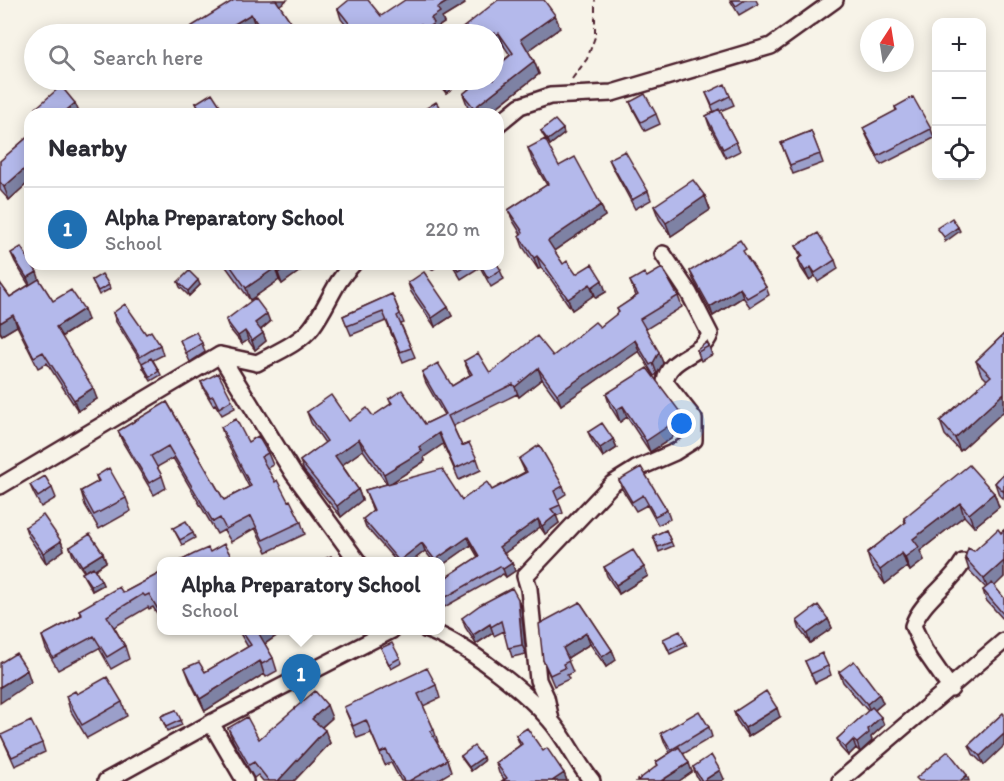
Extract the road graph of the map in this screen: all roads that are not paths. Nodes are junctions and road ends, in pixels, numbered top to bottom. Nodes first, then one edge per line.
1 (835, 0) edge
2 (504, 118) edge
3 (663, 254) dead end
4 (347, 270) edge
5 (220, 355) junction
6 (0, 486) edge
7 (355, 557) edge
8 (963, 562) edge
9 (382, 635) edge
10 (442, 635) edge
11 (1004, 641) edge
12 (951, 689) junction
13 (551, 720) junction
14 (211, 723) junction
15 (844, 780) edge
16 (106, 781) edge
17 (246, 781) edge
18 (592, 781) edge

1 - 2 street
3 - 13 street
4 - 5 street
5 - 6 street
5 - 7 street
8 - 12 street
9 - 14 street
10 - 13 street
11 - 12 street
12 - 15 street
13 - 18 street
14 - 16 street
14 - 17 street

